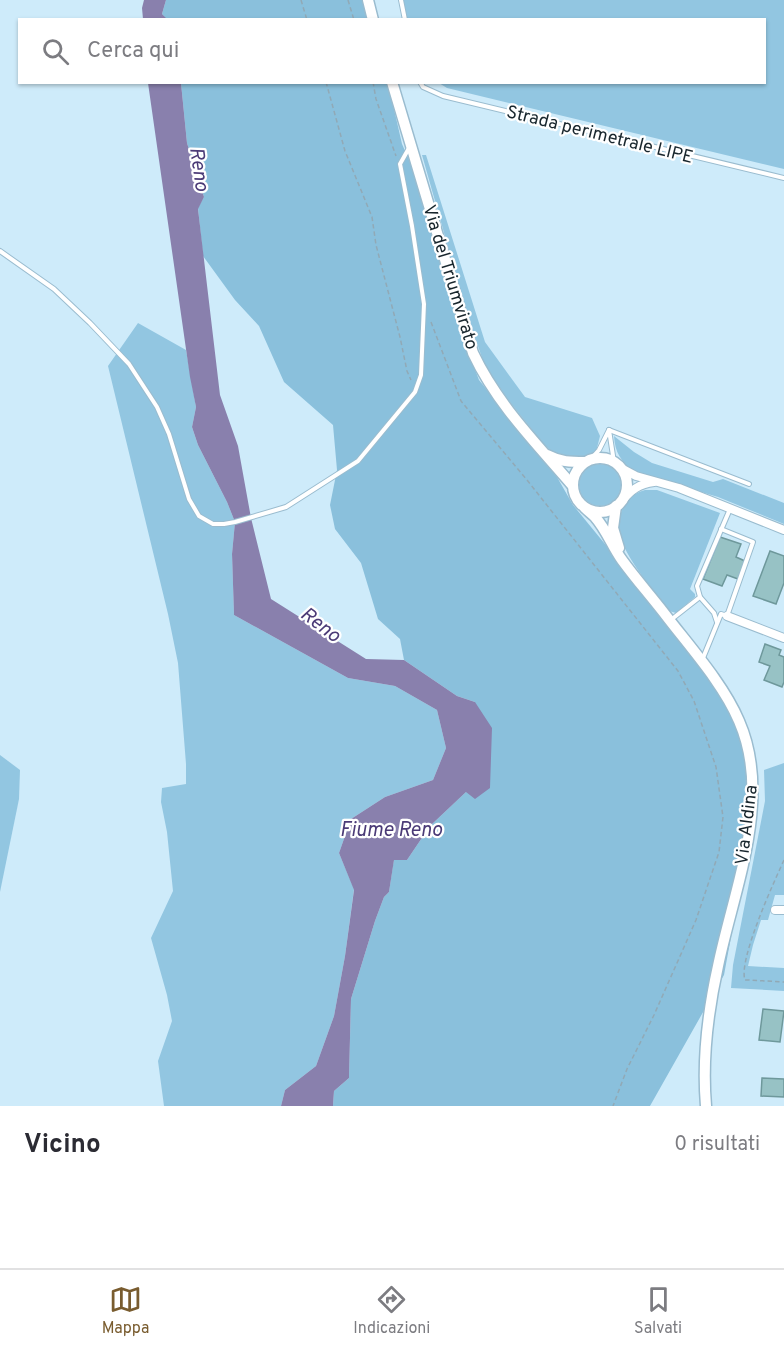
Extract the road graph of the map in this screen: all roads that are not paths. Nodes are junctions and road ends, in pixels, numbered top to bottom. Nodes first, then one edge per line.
1 (368, 0) edge
2 (401, 0) edge
3 (373, 18) edge
4 (405, 18) edge
5 (393, 84) edge
6 (421, 84) edge
7 (411, 144) junction
8 (784, 178) edge
9 (0, 250) edge
10 (609, 430) junction
11 (545, 454) junction
12 (588, 461) junction
13 (617, 465) junction
14 (657, 482) junction
15 (749, 484) dead end
16 (572, 485) junction
17 (619, 503) junction
18 (585, 508) junction
19 (730, 508) junction
20 (721, 530) junction
21 (784, 530) edge
22 (635, 577) junction
23 (700, 597) junction
24 (727, 616) junction
25 (670, 621) junction
26 (718, 622) junction
27 (784, 638) edge
28 (701, 661) junction
29 (706, 1106) edge

1 - 3 street
2 - 4 lane
5 - 7 street, Via del Triumvirato
6 - 8 lane, Strada perimetrale LIPE
7 - 9 lane
7 - 11 street, Via del Triumvirato
10 - 12 lane
10 - 13 lane
10 - 15 lane
11 - 12 street
11 - 16 street, Via del Triumvirato
12 - 13 street
12 - 16 street
13 - 14 street
13 - 17 street
14 - 17 street
14 - 19 street
16 - 18 street
17 - 18 street
17 - 22 street, Via Aldina
18 - 22 street, Via Aldina
19 - 20 lane
19 - 21 street
20 - 23 lane
20 - 24 lane
22 - 25 street, Via Aldina
23 - 25 lane
23 - 26 lane
24 - 26 lane
24 - 27 street
25 - 28 street, Via Aldina
26 - 28 lane
28 - 29 street, Via Aldina

